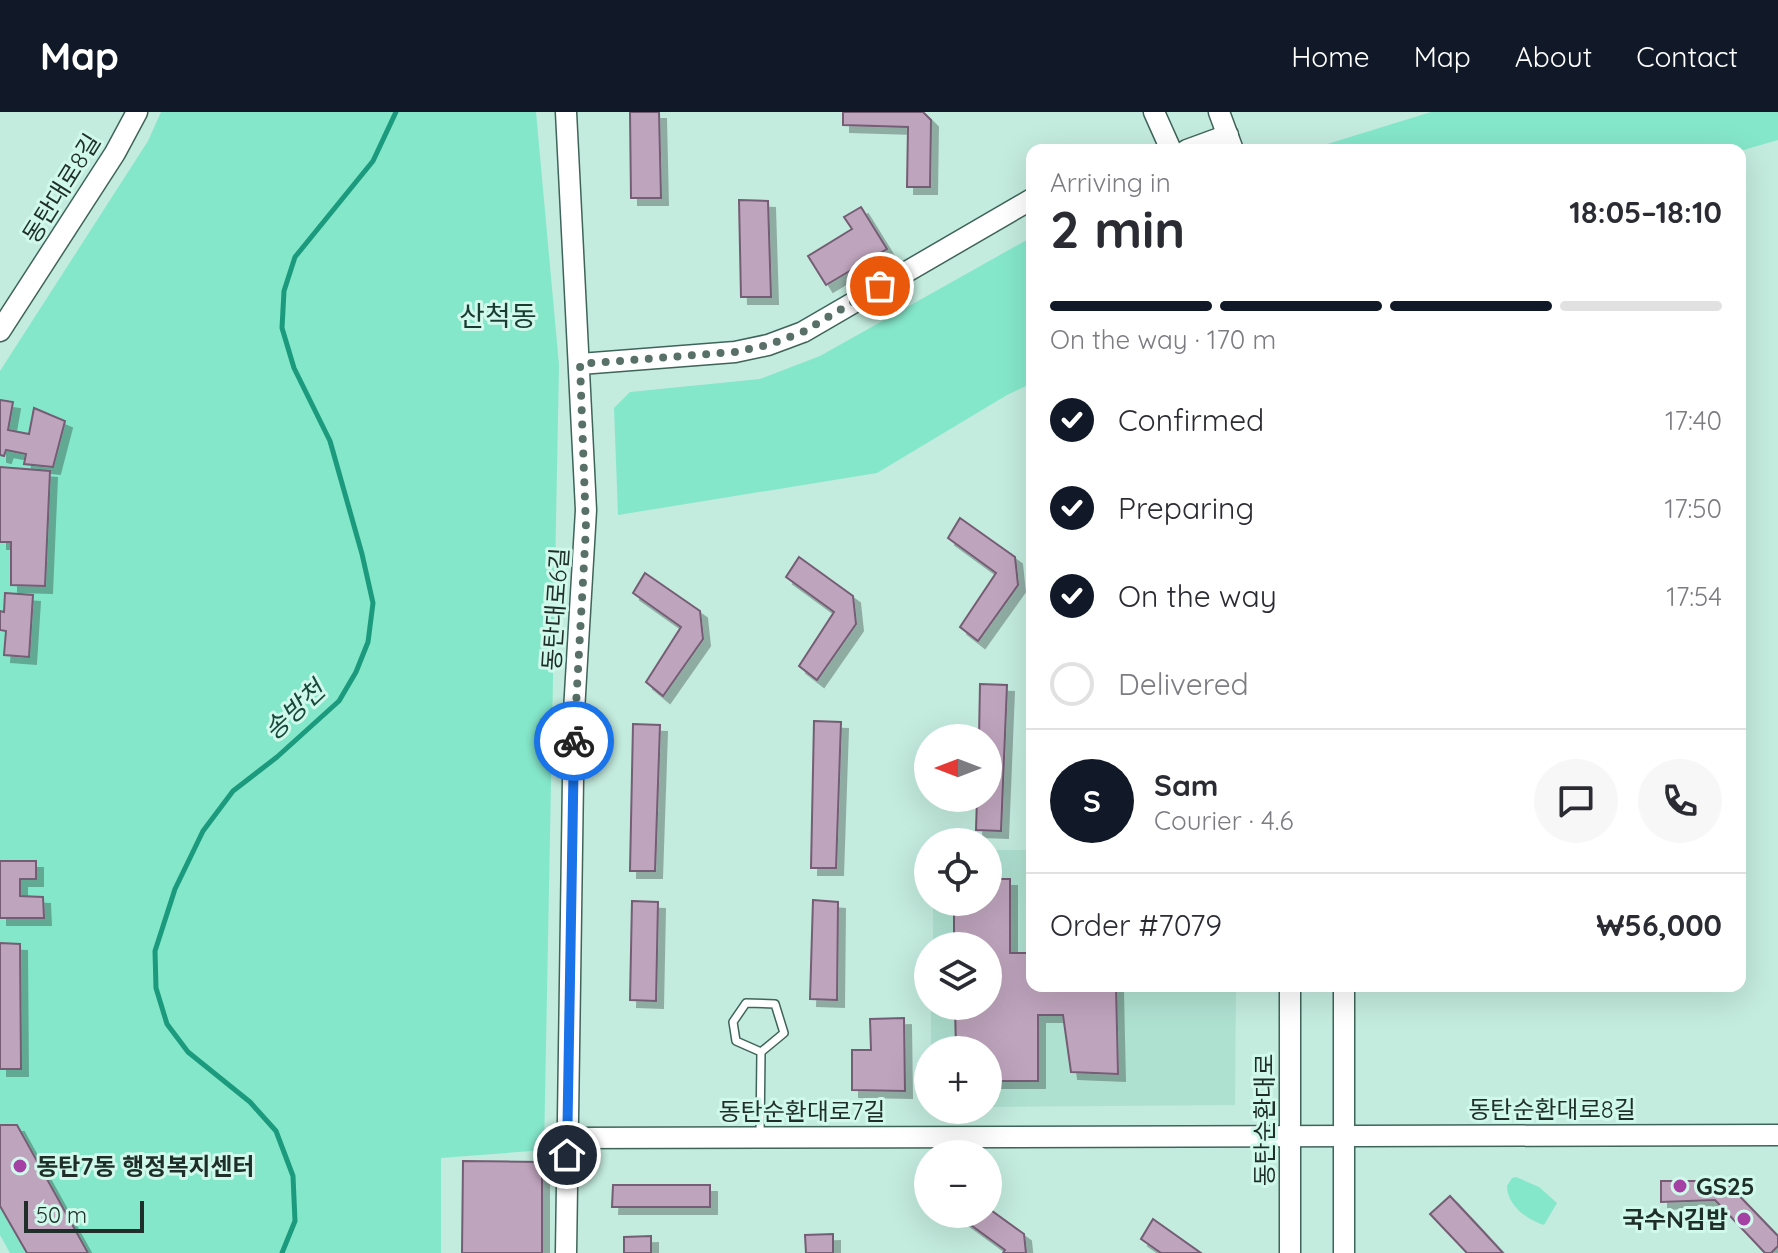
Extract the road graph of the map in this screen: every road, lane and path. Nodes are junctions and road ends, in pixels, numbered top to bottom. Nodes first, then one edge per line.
1 (137, 112) edge
2 (566, 112) edge
3 (1154, 112) edge
4 (1219, 112) edge
5 (1230, 142) edge
6 (1168, 144) edge
7 (1026, 202) edge
8 (0, 331) edge
9 (580, 364) junction
10 (1290, 992) edge
11 (1344, 992) edge
12 (761, 1052) junction
13 (1290, 1135) junction
14 (1335, 1135) junction
15 (1778, 1135) edge
16 (760, 1137) junction
17 (567, 1138) junction
18 (566, 1253) edge
19 (1290, 1253) edge
20 (1344, 1253) edge

1 - 8 street, 동탄대로8길
2 - 9 street, 동탄대로6길
3 - 6 street
4 - 5 street
7 - 9 street
9 - 17 street, 동탄대로6길
10 - 13 street, 동탄순환대로
11 - 14 street
12 - 12 lane
12 - 16 lane
13 - 14 street, 동탄순환대로7길
13 - 16 street, 동탄순환대로7길
13 - 19 street, 동탄순환대로
14 - 15 street, 동탄순환대로8길
14 - 20 street
16 - 17 street, 동탄순환대로7길
17 - 18 street, 동탄대로6길

